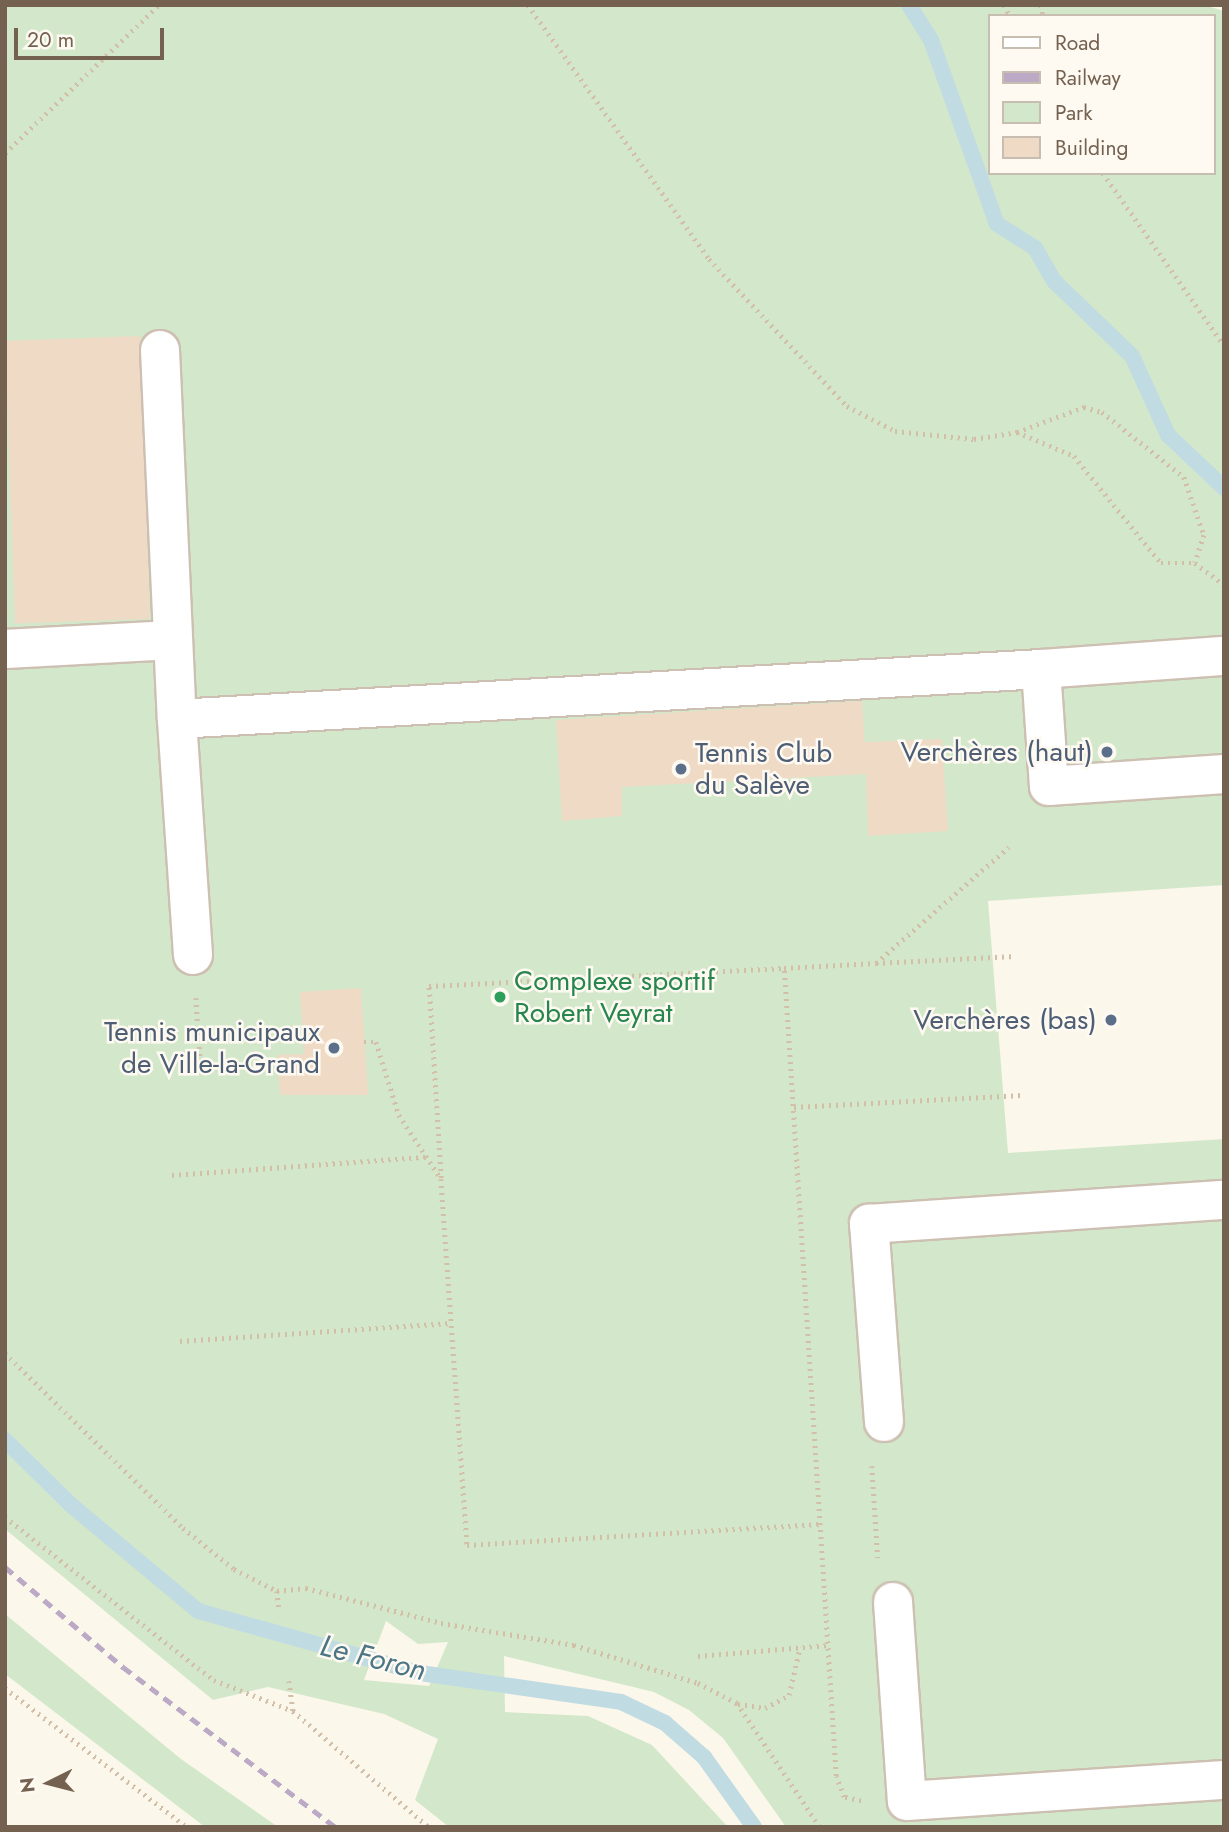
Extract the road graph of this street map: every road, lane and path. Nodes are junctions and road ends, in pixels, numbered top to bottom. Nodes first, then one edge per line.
1 (159, 5) edge
2 (528, 5) edge
3 (5, 153) edge
4 (1104, 175) edge
5 (1224, 345) edge
6 (160, 350) dead end
7 (1017, 432) junction
8 (1195, 563) junction
9 (1224, 584) edge
10 (172, 640) junction
11 (5, 649) edge
12 (1224, 656) edge
13 (1041, 669) junction
14 (177, 719) junction
15 (1224, 774) edge
16 (193, 955) joint
17 (1015, 956) dead end
18 (876, 963) dead end
19 (784, 968) dead end
20 (364, 1042) dead end
21 (201, 1069) dead end
22 (1024, 1096) dead end
23 (794, 1107) dead end
24 (427, 1157) junction
25 (172, 1175) dead end
26 (441, 1179) junction
27 (1224, 1200) edge
28 (451, 1323) junction
29 (180, 1340) dead end
30 (5, 1353) edge
31 (884, 1422) joint
32 (5, 1517) edge
33 (820, 1524) dead end
34 (277, 1591) junction
35 (893, 1602) joint
36 (279, 1607) dead end
37 (828, 1645) dead end
38 (800, 1647) junction
39 (698, 1656) dead end
40 (289, 1681) dead end
41 (5, 1688) edge
42 (737, 1703) junction
43 (293, 1711) junction
44 (1224, 1780) edge
45 (187, 1827) edge
46 (429, 1827) edge
47 (820, 1827) edge

1 - 3 path
2 - 7 path
4 - 5 path
6 - 10 lane
7 - 8 path
7 - 8 path
8 - 9 path
10 - 11 lane
10 - 14 lane
12 - 13 lane
13 - 14 lane
13 - 15 lane
14 - 16 lane
16 - 21 path
17 - 18 path
19 - 26 path
20 - 24 path
22 - 23 path
24 - 25 path
24 - 26 path
26 - 28 path
27 - 31 lane
28 - 29 path
28 - 33 path
30 - 34 path
31 - 35 path
32 - 43 path
34 - 36 path
34 - 42 path
35 - 44 lane
37 - 38 path
38 - 39 path
38 - 42 path
40 - 43 path
41 - 45 path
42 - 47 path
43 - 46 path

